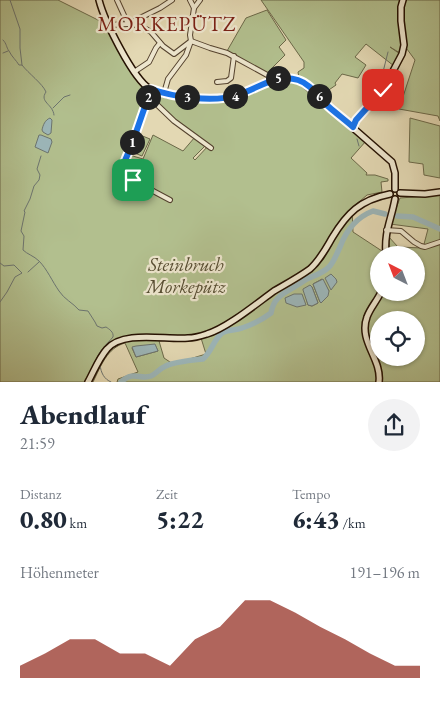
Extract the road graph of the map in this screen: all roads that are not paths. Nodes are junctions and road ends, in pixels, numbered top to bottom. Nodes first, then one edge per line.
1 (99, 0) edge
2 (117, 0) edge
3 (172, 0) edge
4 (190, 0) edge
5 (200, 0) edge
6 (402, 0) edge
7 (194, 8) junction
8 (130, 23) junction
9 (108, 25) junction
10 (191, 41) junction
11 (160, 43) junction
12 (234, 56) junction
13 (134, 72) junction
14 (273, 80) junction
15 (217, 82) dead end
16 (151, 89) junction
17 (164, 93) junction
18 (148, 97) junction
19 (353, 127) junction
20 (211, 148) dead end
21 (395, 188) junction
22 (440, 192) edge
23 (400, 193) junction
24 (390, 194) junction
25 (395, 198) junction
26 (170, 200) dead end
27 (386, 230) junction
28 (440, 242) edge
29 (386, 246) edge
30 (376, 301) edge
31 (88, 382) edge
32 (379, 382) edge

1 - 9 street
2 - 8 street
3 - 8 street
4 - 7 street
5 - 7 street
6 - 19 street
7 - 10 street
8 - 9 street
8 - 11 street
9 - 13 street
10 - 11 street
10 - 12 street
10 - 17 street
11 - 13 street
12 - 14 street
12 - 15 street
13 - 16 street
14 - 17 street
14 - 19 street
16 - 17 street
16 - 18 street
18 - 20 street
18 - 26 street
19 - 21 street
21 - 23 street
21 - 24 street
22 - 23 street
23 - 25 street
24 - 25 street
24 - 31 street
25 - 27 street
27 - 28 street
27 - 29 street
30 - 32 street

